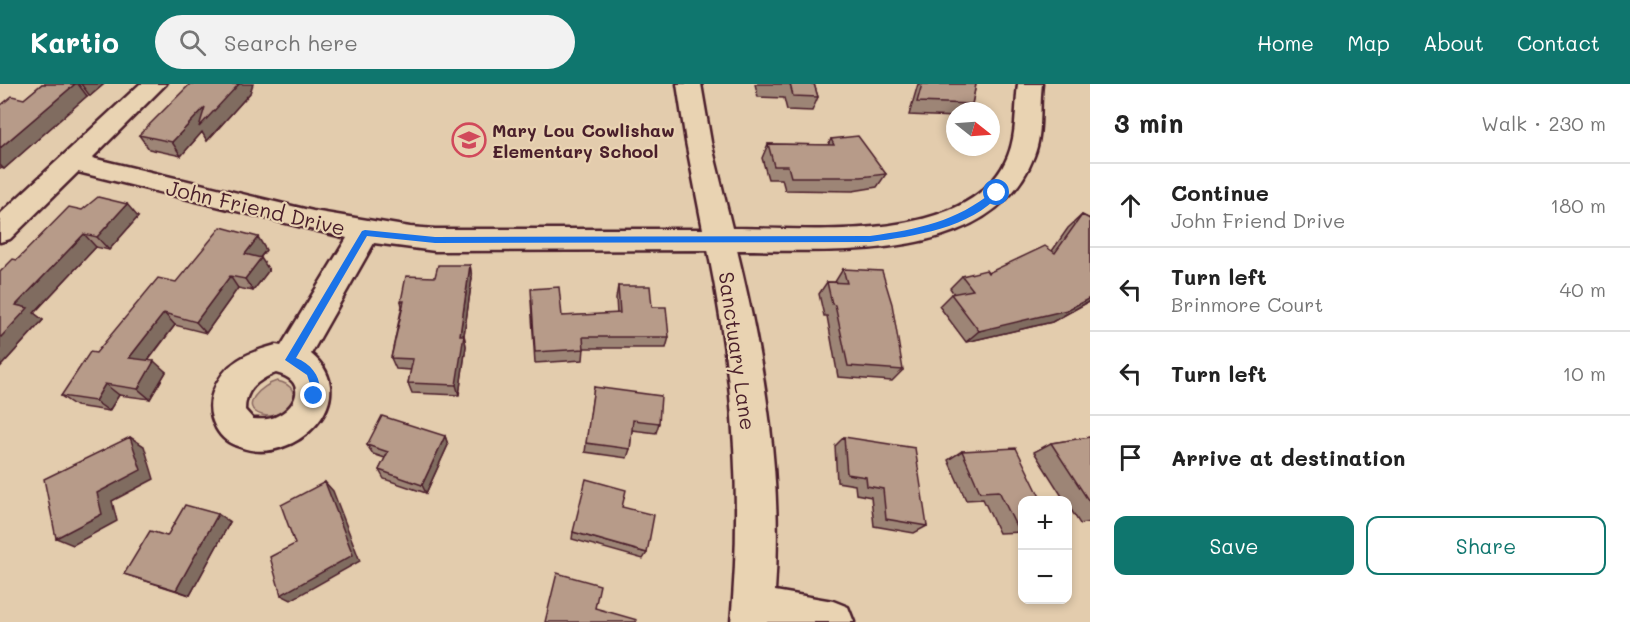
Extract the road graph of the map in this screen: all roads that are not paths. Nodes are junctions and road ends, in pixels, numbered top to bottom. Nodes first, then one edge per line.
1 (154, 84) edge
2 (689, 84) edge
3 (1030, 84) edge
4 (72, 162) junction
5 (0, 231) edge
6 (365, 233) junction
7 (720, 239) junction
8 (290, 360) dead end
9 (753, 615) edge
10 (834, 622) edge

1 - 4 street
2 - 7 street, Sanctuary Lane
3 - 7 street, John Friend Drive
4 - 5 street
4 - 6 street, John Friend Drive
6 - 7 street, John Friend Drive
6 - 8 street
7 - 9 street, Sanctuary Lane
9 - 10 street

